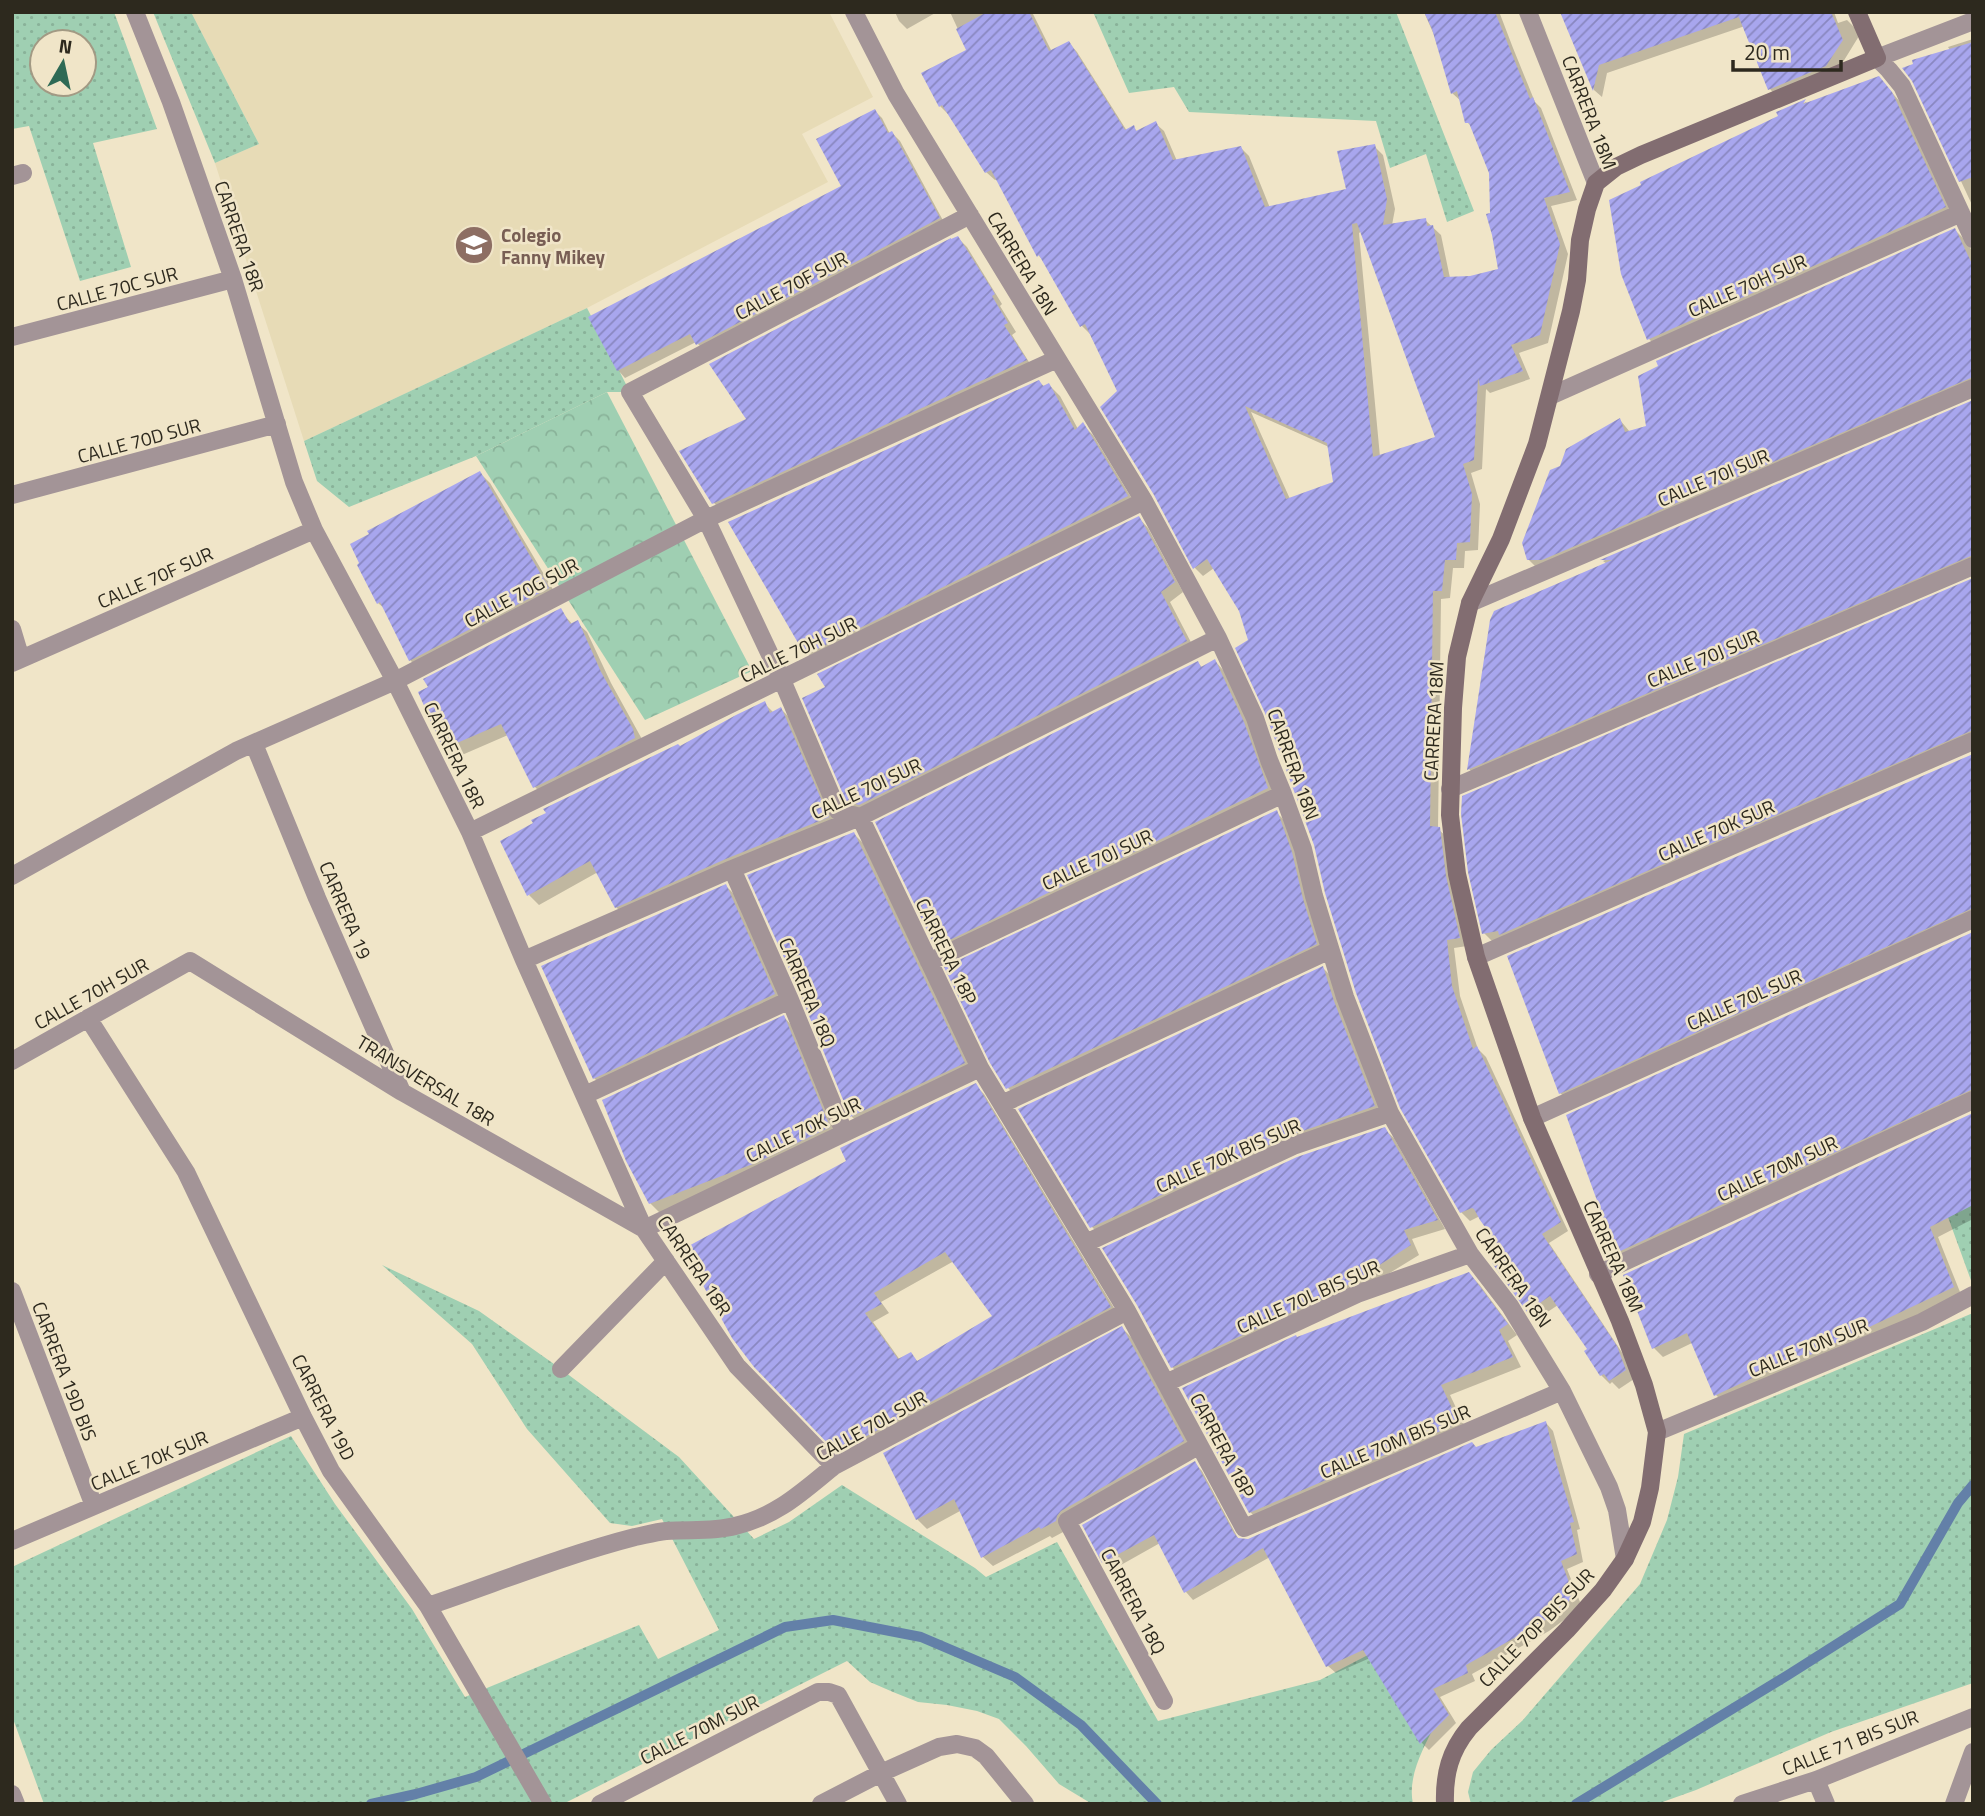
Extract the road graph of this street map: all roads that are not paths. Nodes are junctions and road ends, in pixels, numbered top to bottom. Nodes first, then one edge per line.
1 (135, 12) edge
2 (854, 12) edge
3 (1528, 12) edge
4 (1857, 12) edge
5 (1973, 21) edge
6 (1877, 58) junction
7 (1596, 183) junction
8 (1961, 213) junction
9 (970, 215) junction
10 (1973, 239) edge
11 (233, 279) junction
12 (12, 337) edge
13 (1057, 359) junction
14 (1973, 388) edge
15 (1550, 396) junction
16 (277, 424) junction
17 (12, 495) edge
18 (1144, 501) junction
19 (706, 519) junction
20 (314, 530) junction
21 (1973, 566) edge
22 (1470, 603) junction
23 (12, 629) edge
24 (1218, 638) junction
25 (17, 661) edge
26 (782, 680) junction
27 (395, 681) junction
28 (1973, 741) edge
29 (254, 744) junction
30 (1450, 789) junction
31 (1283, 794) junction
32 (860, 817) junction
33 (470, 832) junction
34 (732, 870) junction
35 (12, 876) edge
36 (1973, 919) edge
37 (1330, 950) junction
38 (1476, 957) junction
39 (524, 960) junction
40 (190, 961) joint
41 (929, 962) junction
42 (790, 1000) junction
43 (88, 1018) junction
44 (12, 1061) edge
45 (980, 1068) junction
46 (402, 1092) junction
47 (585, 1095) junction
48 (1973, 1100) edge
49 (1003, 1104) junction
50 (1390, 1113) junction
51 (1532, 1118) junction
52 (844, 1132) junction
53 (644, 1229) junction
54 (1086, 1242) junction
55 (1470, 1254) junction
56 (666, 1261) junction
57 (1598, 1274) junction
58 (12, 1291) edge
59 (1973, 1295) edge
60 (1127, 1311) junction
61 (19, 1330) edge
62 (561, 1369) dead end
63 (1166, 1384) junction
64 (1562, 1391) junction
65 (303, 1417) junction
66 (1657, 1432) junction
67 (1198, 1446) junction
68 (834, 1466) junction
69 (93, 1506) junction
70 (1244, 1528) joint
71 (12, 1541) edge
72 (1625, 1559) junction
73 (428, 1606) junction
74 (1164, 1701) dead end
75 (1973, 1717) edge
76 (1973, 1752) edge
77 (881, 1773) junction
78 (1816, 1780) junction
79 (12, 1794) edge
80 (16, 1804) edge
81 (543, 1804) edge
82 (600, 1804) edge
83 (821, 1804) edge
84 (898, 1804) edge
85 (1025, 1804) edge
86 (1444, 1804) edge
87 (1742, 1804) edge
88 (1826, 1804) edge
89 (1954, 1804) edge

1 - 11 street, CARRERA 18R
2 - 9 street, CARRERA 18N
3 - 7 street, CARRERA 18M
4 - 6 street
5 - 6 street
6 - 7 street
6 - 8 street
7 - 15 street, CARRERA 18M
8 - 10 street
8 - 15 street, CALLE 70H SUR
9 - 13 street, CARRERA 18N
9 - 19 street, CALLE 70F SUR
11 - 12 street, CALLE 70C SUR
11 - 16 street, CARRERA 18R
13 - 18 street, CARRERA 18N
13 - 19 street, CALLE 70G SUR
14 - 22 street, CALLE 70I SUR
15 - 22 street, CARRERA 18M
16 - 17 street, CALLE 70D SUR
16 - 20 street, CARRERA 18R
18 - 24 street, CARRERA 18N
18 - 26 street, CALLE 70H SUR
19 - 26 street
19 - 27 street, CALLE 70G SUR
20 - 25 street, CALLE 70F SUR
20 - 27 street, CARRERA 18R
21 - 30 street, CALLE 70J SUR
22 - 30 street, CARRERA 18M
23 - 25 street
24 - 31 street, CARRERA 18N
24 - 32 street, CALLE 70I SUR
26 - 32 street
26 - 33 street, CALLE 70H SUR
27 - 29 street, CALLE 70G SUR
27 - 33 street, CARRERA 18R
28 - 38 street, CALLE 70K SUR
29 - 35 street, CALLE 70G SUR
29 - 46 street, CARRERA 19
30 - 38 street, CARRERA 18M
31 - 37 street, CARRERA 18N
31 - 41 street, CALLE 70J SUR
32 - 34 street, CALLE 70I SUR
32 - 41 street, CARRERA 18P
33 - 39 street, CARRERA 18R
34 - 39 street, CALLE 70I SUR
34 - 42 street, CARRERA 18Q
36 - 51 street, CALLE 70L SUR
37 - 49 street
37 - 50 street, CARRERA 18N
38 - 51 street, CARRERA 18M
39 - 47 street, CARRERA 18R
40 - 43 street, CALLE 70H SUR
40 - 46 street, TRANSVERSAL 18R
41 - 45 street, CARRERA 18P
42 - 47 street
42 - 52 street, CARRERA 18Q
43 - 44 street, CALLE 70H SUR
43 - 65 street, CARRERA 19D
45 - 49 street, CARRERA 18P
45 - 52 street, CALLE 70K SUR
46 - 53 street, TRANSVERSAL 18R
47 - 53 street, CARRERA 18R
48 - 57 street, CALLE 70M SUR
49 - 54 street, CARRERA 18P
50 - 54 street, CALLE 70K BIS SUR
50 - 55 street, CARRERA 18N
51 - 57 street, CARRERA 18M
52 - 53 street, CALLE 70K SUR
53 - 56 street, CARRERA 18R
54 - 60 street, CARRERA 18P
55 - 63 street, CALLE 70L BIS SUR
55 - 64 street, CARRERA 18N
56 - 62 street
56 - 68 street, CARRERA 18R
57 - 66 street, CARRERA 18M
58 - 61 street, CARRERA 19D BIS
59 - 66 street, CALLE 70N SUR
60 - 63 street, CARRERA 18P
60 - 68 street, CALLE 70L SUR
61 - 69 street, CARRERA 19D BIS
63 - 67 street, CARRERA 18P
64 - 70 street, CALLE 70M BIS SUR
64 - 72 street, CARRERA 18N
65 - 69 street, CALLE 70K SUR
65 - 73 street, CARRERA 19D
66 - 72 street, CALLE 70P BIS SUR
67 - 70 street, CARRERA 18P
67 - 74 street, CARRERA 18Q
68 - 73 street, CALLE 70L SUR
69 - 71 street, CALLE 70K SUR
72 - 86 street, CALLE 70P BIS SUR
73 - 81 street, CARRERA 19D
75 - 78 street, CALLE 71 BIS SUR
76 - 89 street
77 - 82 street, CALLE 70M SUR
77 - 83 street
77 - 84 street
77 - 85 street
78 - 87 street, CALLE 71 BIS SUR
78 - 88 street
79 - 80 street

